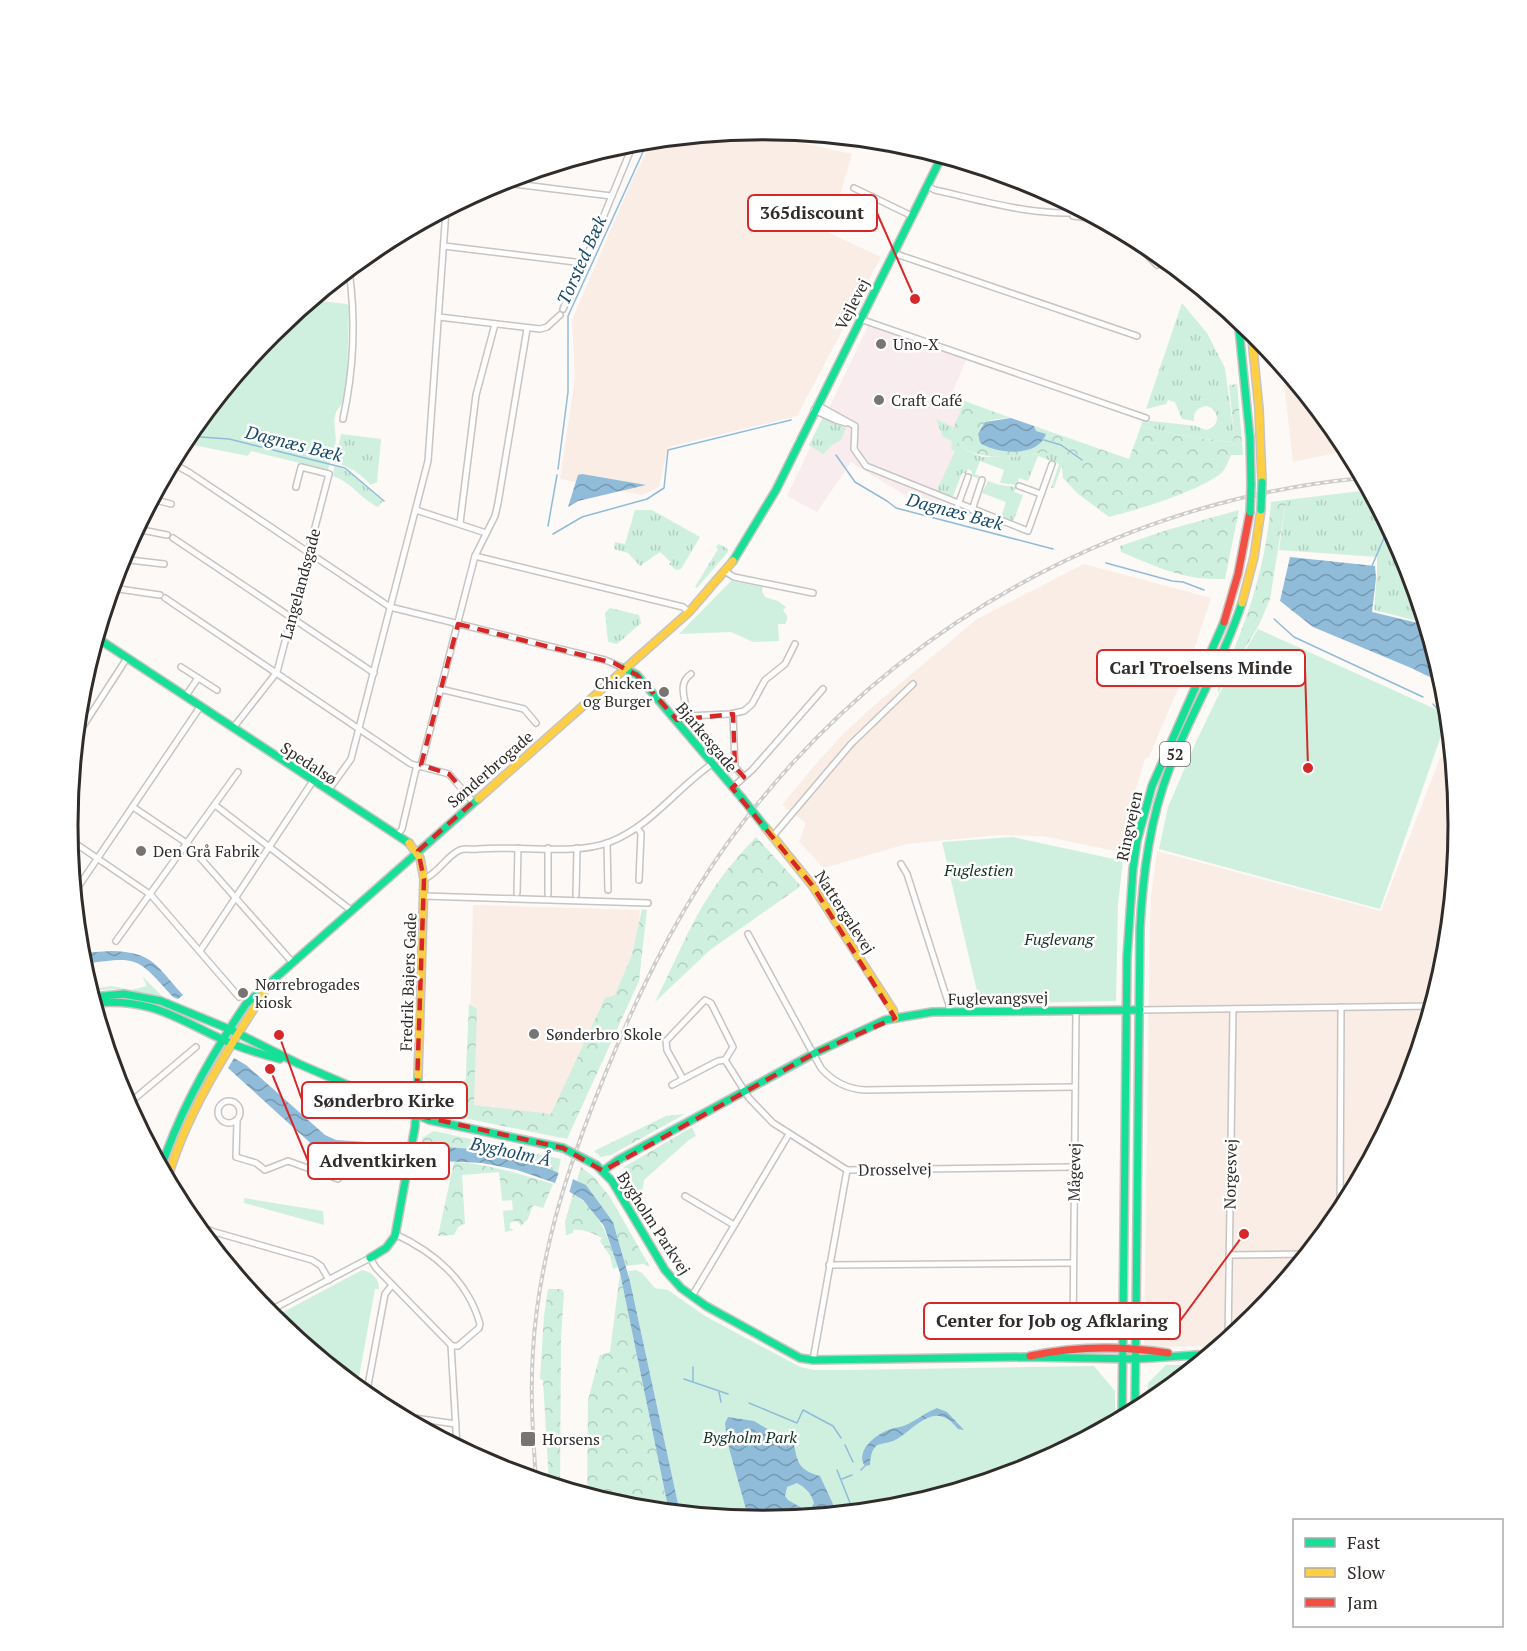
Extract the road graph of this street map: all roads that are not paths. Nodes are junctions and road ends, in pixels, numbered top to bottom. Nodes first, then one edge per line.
1 (629, 153) edge
2 (939, 162) edge
3 (520, 185) edge
4 (927, 186) junction
5 (854, 188) dead end
6 (611, 196) junction
7 (1065, 214) junction
8 (1072, 214) edge
9 (912, 216) junction
10 (1075, 216) edge
11 (446, 219) edge
12 (444, 246) junction
13 (893, 253) junction
14 (583, 263) junction
15 (350, 279) edge
16 (439, 317) junction
17 (860, 319) junction
18 (495, 324) junction
19 (527, 329) junction
20 (1239, 333) edge
21 (1137, 336) dead end
22 (1253, 346) edge
23 (816, 407) junction
24 (1146, 418) dead end
25 (343, 419) dead end
26 (801, 437) joint
27 (1052, 464) dead end
28 (180, 467) edge
29 (968, 477) dead end
30 (982, 480) dead end
31 (1019, 486) dead end
32 (296, 487) dead end
33 (1041, 494) junction
34 (160, 502) edge
35 (171, 504) dead end
36 (958, 505) junction
37 (416, 510) junction
38 (972, 510) junction
39 (460, 523) junction
40 (145, 531) edge
41 (486, 532) junction
42 (166, 535) dead end
43 (174, 538) dead end
44 (308, 552) junction
45 (475, 556) junction
46 (131, 560) edge
47 (164, 564) dead end
48 (726, 572) junction
49 (120, 589) edge
50 (813, 593) dead end
51 (390, 607) junction
52 (688, 612) junction
53 (291, 617) junction
54 (458, 624) junction
55 (103, 642) edge
56 (795, 644) dead end
57 (127, 658) junction
58 (181, 667) dead end
59 (624, 668) junction
60 (276, 672) junction
61 (374, 673) junction
62 (691, 674) dead end
63 (198, 678) junction
64 (913, 684) dead end
65 (440, 689) junction
66 (823, 689) dead end
67 (217, 690) dead end
68 (185, 697) junction
69 (200, 707) junction
70 (733, 714) junction
71 (687, 716) junction
72 (86, 721) edge
73 (678, 721) junction
74 (536, 723) dead end
75 (233, 728) junction
76 (360, 729) junction
77 (712, 764) junction
78 (421, 765) junction
79 (238, 772) dead end
80 (744, 777) junction
81 (313, 781) junction
82 (732, 788) junction
83 (328, 791) junction
84 (473, 802) junction
85 (215, 805) junction
86 (133, 807) junction
87 (765, 827) joint
88 (637, 828) junction
89 (397, 835) junction
90 (773, 836) junction
91 (607, 843) junction
92 (188, 844) junction
93 (78, 845) edge
94 (271, 846) junction
95 (518, 848) junction
96 (548, 848) junction
97 (577, 848) junction
98 (418, 851) junction
99 (98, 858) junction
100 (901, 864) dead end
101 (424, 879) junction
102 (639, 880) dead end
103 (81, 884) edge
104 (608, 890) dead end
105 (517, 893) dead end
106 (548, 894) dead end
107 (151, 895) junction
108 (576, 895) dead end
109 (424, 896) junction
110 (236, 899) junction
111 (648, 903) dead end
112 (352, 911) junction
113 (748, 934) dead end
114 (116, 941) dead end
115 (200, 951) junction
116 (293, 963) junction
117 (269, 985) junction
118 (98, 992) edge
119 (118, 994) junction
120 (99, 996) edge
121 (239, 997) dead end
122 (101, 1002) edge
123 (1425, 1006) edge
124 (1341, 1007) junction
125 (1233, 1009) junction
126 (1127, 1010) junction
127 (1140, 1010) junction
128 (1076, 1011) junction
129 (949, 1012) junction
130 (895, 1018) junction
131 (229, 1029) junction
132 (239, 1034) junction
133 (223, 1040) junction
134 (232, 1044) junction
135 (196, 1047) dead end
136 (813, 1054) junction
137 (725, 1060) junction
138 (298, 1064) junction
139 (682, 1079) junction
140 (672, 1085) dead end
141 (1075, 1087) junction
142 (744, 1091) junction
143 (135, 1098) edge
144 (416, 1115) junction
145 (237, 1121) junction
146 (789, 1134) junction
147 (165, 1158) edge
148 (1074, 1167) junction
149 (407, 1168) junction
150 (170, 1169) edge
151 (847, 1170) junction
152 (603, 1171) junction
153 (1340, 1195) edge
154 (685, 1196) dead end
155 (734, 1225) junction
156 (211, 1231) edge
157 (395, 1233) junction
158 (1298, 1254) edge
159 (1229, 1255) junction
160 (370, 1258) junction
161 (1073, 1263) junction
162 (829, 1265) junction
163 (329, 1280) junction
164 (392, 1285) junction
165 (692, 1296) junction
166 (276, 1307) edge
167 (1228, 1329) edge
168 (1072, 1334) dead end
169 (452, 1346) junction
170 (1123, 1349) junction
171 (1135, 1350) junction
172 (1199, 1354) edge
173 (1174, 1355) junction
174 (1026, 1357) junction
175 (1123, 1359) junction
176 (1135, 1359) junction
177 (813, 1360) junction
178 (368, 1385) edge
179 (1135, 1401) edge
180 (1122, 1409) edge
181 (421, 1419) edge
182 (456, 1424) junction
183 (457, 1438) edge

1 - 6 street
2 - 4 street, Vejlevej
3 - 6 street
4 - 7 street
4 - 9 street, Vejlevej
5 - 9 street
6 - 14 street
7 - 8 street
7 - 10 street
9 - 13 street, Vejlevej
11 - 12 street
12 - 14 street
12 - 16 street
13 - 17 street, Vejlevej
13 - 21 street
14 - 19 street
15 - 25 street
16 - 18 street
16 - 37 street
17 - 23 street, Vejlevej
17 - 24 street
18 - 19 street
18 - 39 street
19 - 41 street
20 - 126 street, Ringvejen / 52, bridge
22 - 127 street, Ringvejen / 52, bridge
23 - 26 street, Vejlevej
23 - 36 street
26 - 48 street, Sønderbrogade
27 - 33 street
28 - 44 street
29 - 36 street
30 - 38 street
31 - 33 street
32 - 44 street, Langelandsgade
33 - 38 street
34 - 35 street
36 - 38 street
37 - 39 street
37 - 51 street
39 - 41 street
40 - 42 street
41 - 45 street
43 - 53 street
44 - 51 street
44 - 53 street, Langelandsgade
45 - 52 street
45 - 54 street
46 - 47 street
48 - 50 street
48 - 52 street, Sønderbrogade
49 - 60 street
51 - 54 street
51 - 61 street
52 - 59 street, Sønderbrogade
53 - 60 street, Langelandsgade
53 - 61 street
54 - 59 street
54 - 65 street
55 - 57 street, Spedalsø
56 - 70 street
57 - 68 street, Spedalsø
57 - 72 street
58 - 63 street
59 - 73 street, Bjarkesgade
59 - 84 street, Sønderbrogade
60 - 75 street, Langelandsgade
60 - 76 street
61 - 76 street
62 - 71 street
63 - 67 street
63 - 68 street
64 - 90 street
65 - 74 street
65 - 78 street
66 - 80 street
68 - 69 street, Spedalsø
69 - 75 street, Spedalsø
69 - 86 street
70 - 71 street
70 - 80 street
71 - 73 street
73 - 77 street, Bjarkesgade
75 - 81 street, Spedalsø
76 - 78 street
76 - 83 street
77 - 82 street, Bjarkesgade
77 - 88 street
78 - 84 street
78 - 89 street
79 - 85 street
80 - 82 street
81 - 83 street, Spedalsø
81 - 94 street
82 - 87 street, Bjarkesgade, bridge
83 - 89 street, Spedalsø
84 - 98 street, Sønderbrogade
85 - 92 street
85 - 94 street
86 - 92 street
86 - 99 street
87 - 90 street, Nattergalevej
88 - 91 street
88 - 102 street
89 - 98 street, Spedalsø
90 - 130 street, Nattergalevej
91 - 97 street
91 - 104 street
92 - 107 street
92 - 110 street
93 - 99 street
94 - 110 street
94 - 112 street
95 - 96 street
95 - 101 street
95 - 105 street
96 - 97 street
96 - 106 street
97 - 108 street
98 - 101 street, Fredrik Bajers Gade
98 - 112 street, Sønderbrogade
99 - 103 street
99 - 107 street
100 - 129 street
101 - 109 street, Fredrik Bajers Gade
107 - 114 street
107 - 115 street
109 - 111 street
109 - 144 street, Fredrik Bajers Gade
110 - 115 street
110 - 116 street
112 - 116 street, Sønderbrogade
113 - 136 street
115 - 121 street
116 - 117 street, Sønderbrogade
117 - 131 street, Sønderbrogade
117 - 132 street, Sønderbrogade
118 - 119 street
119 - 120 street
119 - 131 street, Bygholm Parkvej
122 - 133 street, Bygholm Parkvej
123 - 124 street, Fuglevangsvej
124 - 125 street, Fuglevangsvej
124 - 153 street
125 - 127 street, Fuglevangsvej
125 - 159 street, Norgesvej
126 - 127 street, Fuglevangsvej
126 - 128 street, Fuglevangsvej
126 - 170 street, Ringvejen / 52
127 - 171 street, Ringvejen / 52
128 - 129 street, Fuglevangsvej
128 - 141 street, Mågevej
129 - 130 street, Fuglevangsvej
130 - 136 street, Fuglevangsvej
131 - 132 street, Bygholm Parkvej
131 - 133 street, Sønderbrogade
132 - 134 street, Sønderbrogade
132 - 138 street, Bygholm Parkvej
133 - 134 street, Bygholm Parkvej
133 - 147 street, Sønderbrogade
134 - 138 street, Bygholm Parkvej
134 - 150 street, Sønderbrogade
135 - 143 street
136 - 141 street
136 - 142 street, Fuglevangsvej
137 - 139 street
137 - 139 street
137 - 142 street, Drosselvej
138 - 144 street, Bygholm Parkvej
139 - 140 street
141 - 148 street, Mågevej
142 - 146 street, Drosselvej
142 - 152 street, Fuglevangsvej
144 - 149 street, Fredrik Bajers Gade
144 - 152 street, Bygholm Parkvej, bridge
145 - 145 street
145 - 149 street
146 - 151 street, Drosselvej
146 - 155 street
148 - 151 street, Drosselvej
148 - 161 street, Mågevej
149 - 157 street, Fredrik Bajers Gade
151 - 162 street
152 - 165 street, Bygholm Parkvej
154 - 155 street
155 - 165 street
156 - 163 street
157 - 160 street
157 - 169 street
158 - 159 street
159 - 167 street, Norgesvej
160 - 163 street
160 - 164 street
161 - 162 street
161 - 168 street, Mågevej
162 - 177 street
163 - 166 street
164 - 169 street
164 - 178 street
165 - 177 street, Bygholm Parkvej
169 - 182 street
170 - 171 street, Bygholm Parkvej
170 - 174 street, Bygholm Parkvej
170 - 175 street, Ringvejen / 52
171 - 173 street, Bygholm Parkvej
171 - 176 street, 52
172 - 173 street
173 - 176 street, Bygholm Parkvej
174 - 175 street, Bygholm Parkvej
174 - 177 street, Bygholm Parkvej
175 - 176 street, Bygholm Parkvej
175 - 180 street, 52
176 - 179 street, 52
181 - 182 street
182 - 183 street

